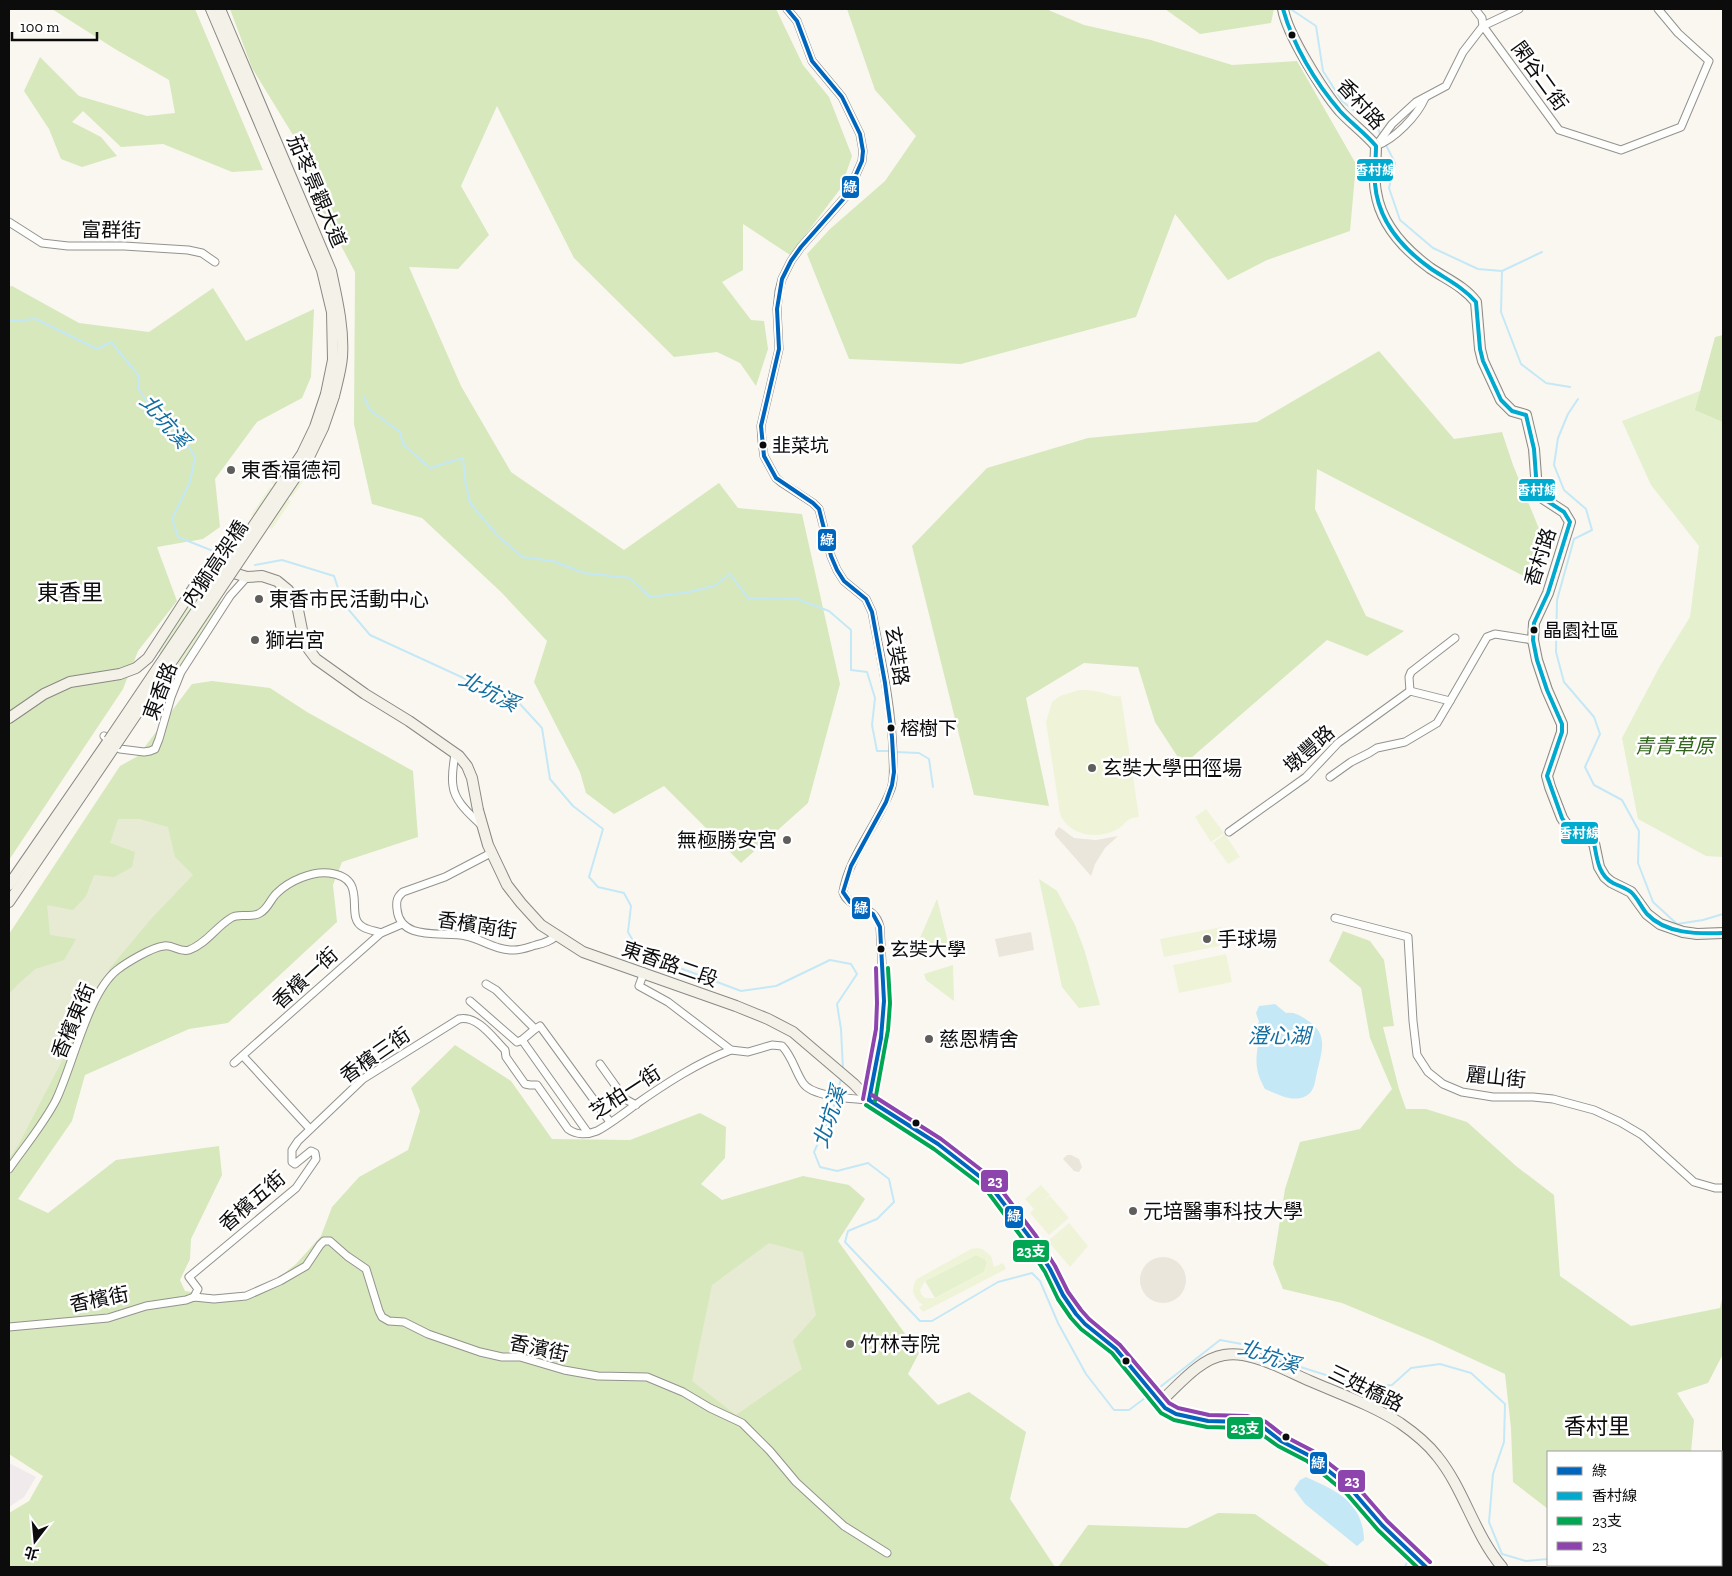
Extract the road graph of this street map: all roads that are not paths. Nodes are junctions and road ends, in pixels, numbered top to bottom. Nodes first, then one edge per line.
1 (211, 9) edge
2 (220, 9) edge
3 (787, 9) edge
4 (1283, 9) edge
5 (1475, 9) edge
6 (1519, 9) edge
7 (1658, 9) edge
8 (1483, 26) junction
9 (1424, 98) junction
10 (1380, 142) junction
11 (9, 222) edge
12 (215, 262) dead end
13 (330, 395) junction
14 (228, 571) junction
15 (247, 577) junction
16 (230, 596) junction
17 (1455, 638) dead end
18 (1533, 640) junction
19 (352, 684) junction
20 (1410, 691) junction
21 (1450, 701) junction
22 (9, 718) edge
23 (109, 741) junction
24 (455, 753) junction
25 (1330, 778) dead end
26 (482, 826) junction
27 (1230, 832) dead end
28 (491, 852) junction
29 (9, 885) edge
30 (9, 902) edge
31 (1335, 918) dead end
32 (402, 924) junction
33 (381, 932) junction
34 (1723, 933) edge
35 (557, 936) junction
36 (644, 972) junction
37 (486, 984) dead end
38 (470, 1001) dead end
39 (466, 1017) joint
40 (535, 1029) junction
41 (519, 1041) junction
42 (505, 1050) junction
43 (731, 1050) junction
44 (243, 1056) junction
45 (234, 1063) dead end
46 (600, 1064) dead end
47 (869, 1100) junction
48 (636, 1105) junction
49 (610, 1122) junction
50 (310, 1130) junction
51 (588, 1133) junction
52 (9, 1168) edge
53 (1723, 1188) edge
54 (194, 1297) junction
55 (9, 1327) edge
56 (1157, 1399) junction
57 (887, 1553) dead end
58 (1426, 1567) edge
59 (1502, 1567) edge

1 - 13 street, 茄苳景觀大道
2 - 13 street, 茄苳景觀大道
3 - 47 street, 玄奘路
4 - 10 street, 香村路
5 - 8 street, 閑谷二街
6 - 8 street
7 - 8 street, 閑谷二街
8 - 9 street
9 - 10 street
9 - 10 street
10 - 18 street, 香村路
11 - 12 street, 富群街
13 - 23 street, 內獅高架橋, bridge
14 - 15 street
14 - 16 street
14 - 22 street
15 - 16 street, 東香路
15 - 19 street
16 - 23 street, 東香路
17 - 20 street
18 - 21 street, 墩豐路
18 - 34 street, 香村路
19 - 24 street
19 - 26 street
20 - 21 street
20 - 27 street, 墩豐路
21 - 25 street, 墩豐路
23 - 29 street
23 - 30 street
24 - 26 street
24 - 26 street
26 - 28 street
28 - 32 street, 香檳南街
28 - 35 street, 東香路二段
31 - 53 street, 麗山街
32 - 33 street, 香檳一街
32 - 35 street, 香檳南街
33 - 44 street, 香檳一街
33 - 52 street, 香檳東街
35 - 36 street, 東香路二段
36 - 43 street
36 - 47 street, 東香路二段
37 - 40 street
38 - 41 street
39 - 42 street, 芝柏一街
39 - 50 street, 香檳三街
40 - 41 street
40 - 49 street
41 - 42 street
41 - 51 street
42 - 51 street, 芝柏一街
43 - 47 street
43 - 48 street, 芝柏一街
44 - 45 street, 香檳一街
44 - 50 street
46 - 48 street
47 - 56 street
48 - 49 street, 芝柏一街
49 - 51 street, 芝柏一街
50 - 54 street, 香檳五街
54 - 55 street, 香檳街
54 - 57 street, 香濱街
56 - 58 street
56 - 59 street, 三姓橋路

